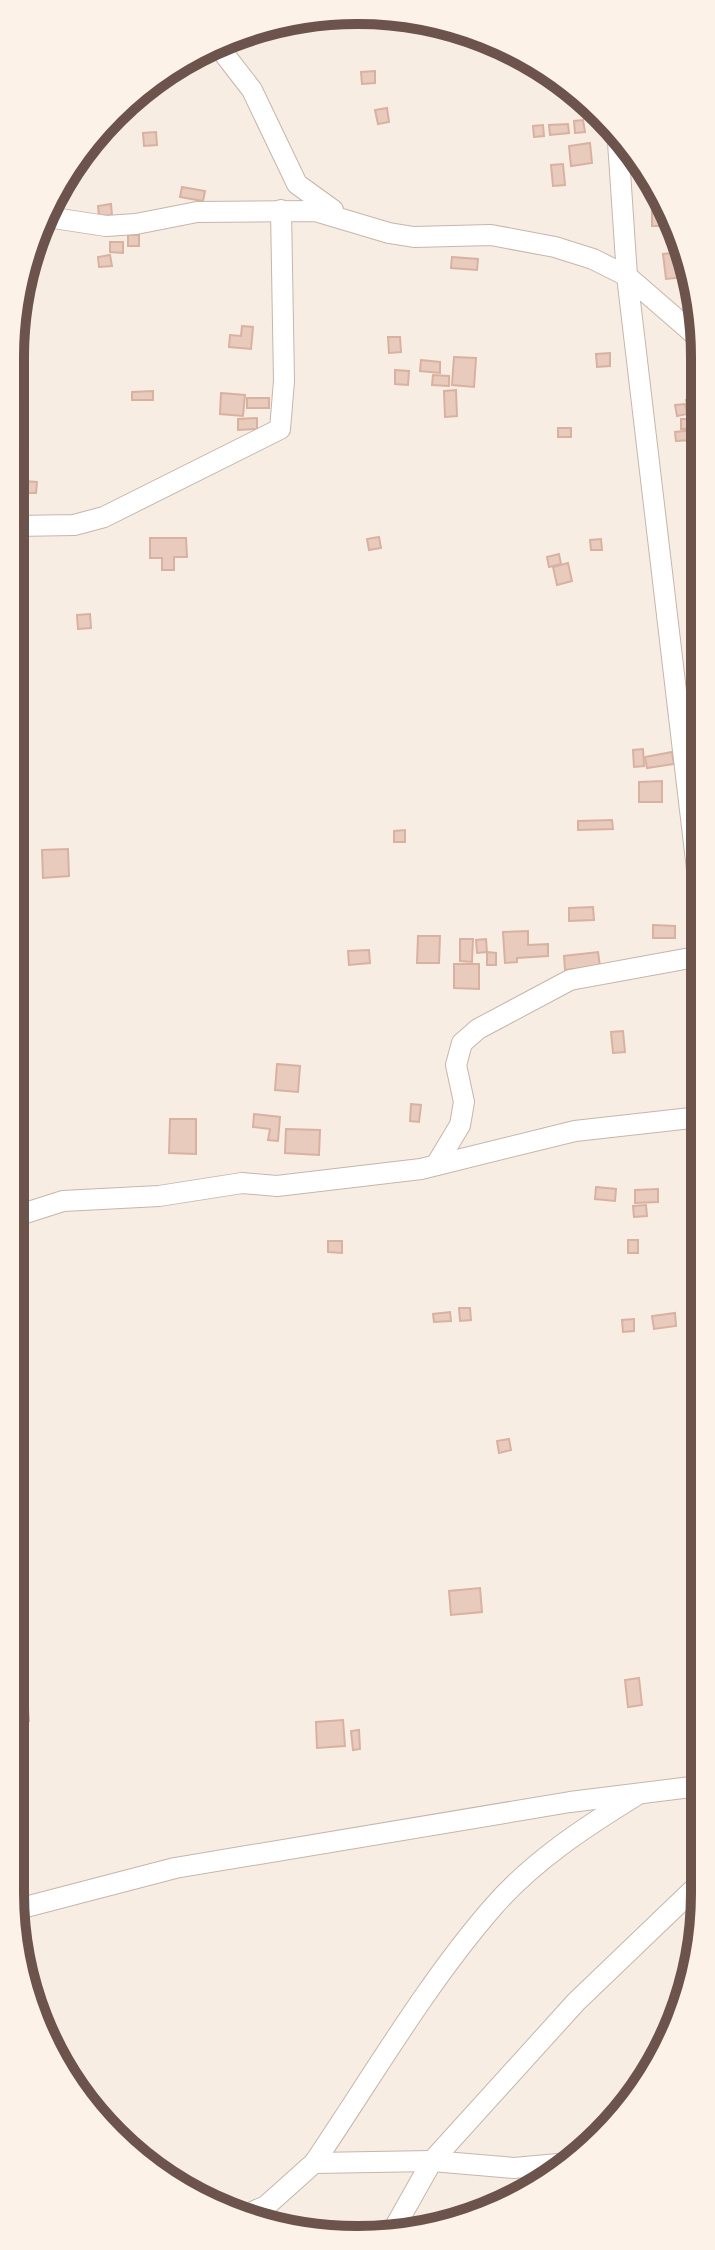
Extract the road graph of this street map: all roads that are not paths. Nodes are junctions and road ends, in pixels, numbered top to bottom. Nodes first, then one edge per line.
1 (223, 52) edge
2 (619, 150) edge
3 (281, 210) junction
4 (343, 217) junction
5 (54, 218) edge
6 (627, 276) junction
7 (689, 330) edge
8 (24, 526) edge
9 (691, 818) edge
10 (691, 958) edge
11 (691, 1118) edge
12 (436, 1165) junction
13 (24, 1213) edge
14 (691, 1787) edge
15 (643, 1791) junction
16 (691, 1892) edge
17 (25, 1907) edge
18 (432, 2161) junction
19 (314, 2163) junction
20 (550, 2165) edge
21 (256, 2210) edge
22 (397, 2223) edge

1 - 4 street
2 - 6 street
3 - 4 street
3 - 5 street
3 - 8 street
4 - 6 street
6 - 7 street
6 - 9 street
10 - 12 street
11 - 12 street
12 - 13 street
14 - 15 street
15 - 17 street
15 - 19 street
16 - 18 street
18 - 19 street
18 - 20 street
18 - 22 street
19 - 21 street

